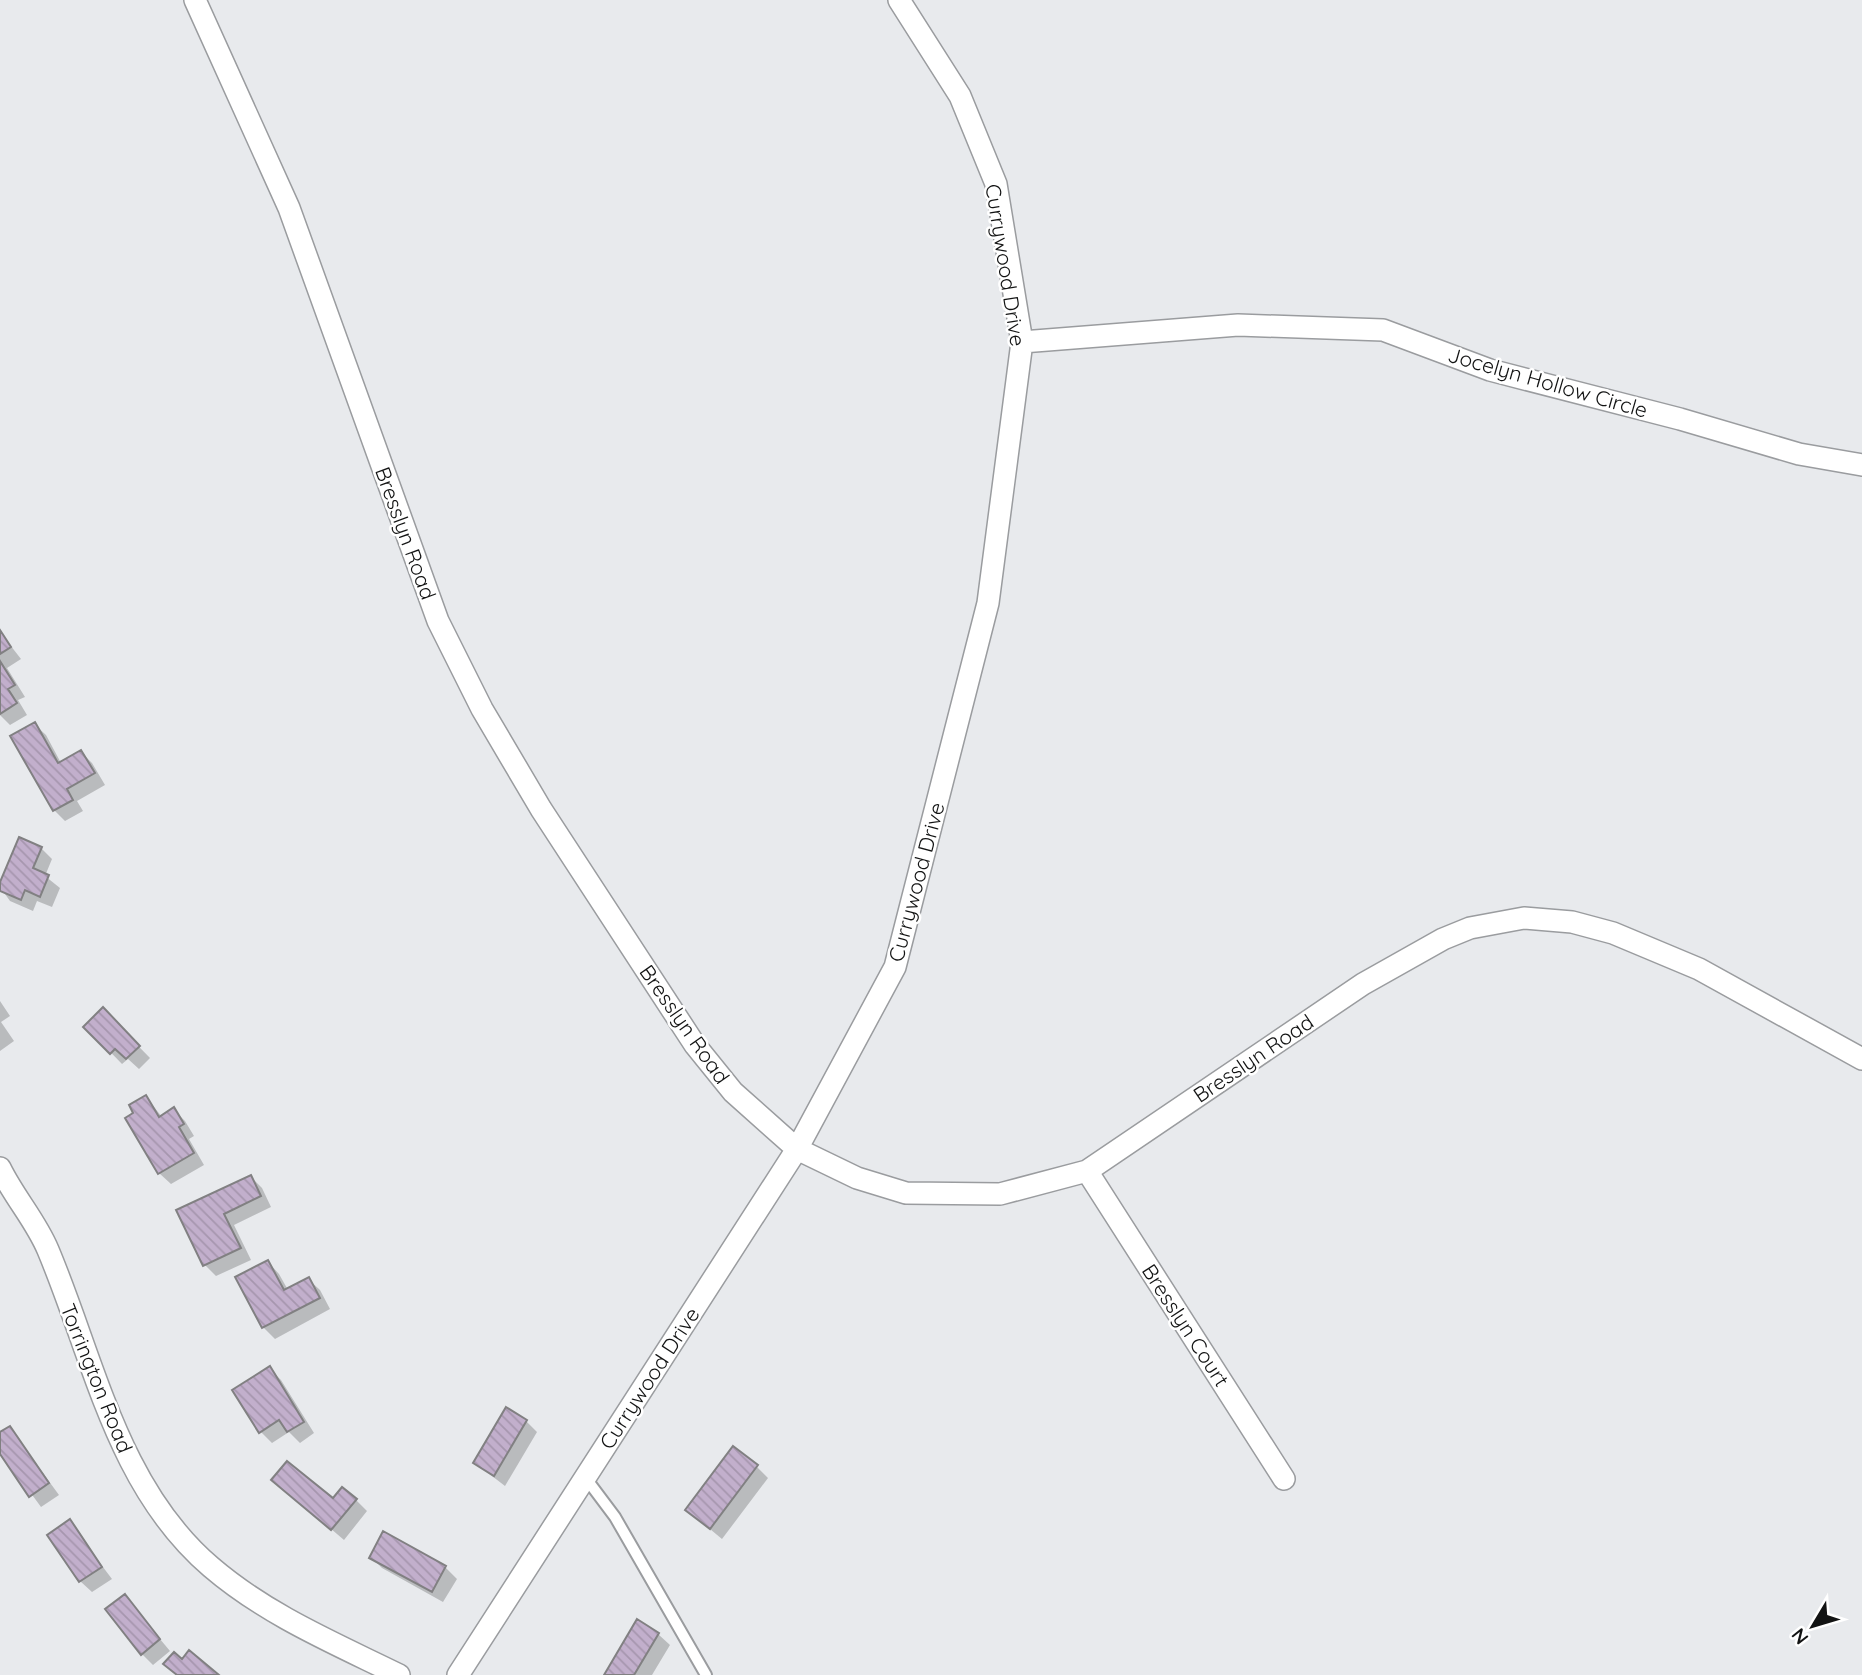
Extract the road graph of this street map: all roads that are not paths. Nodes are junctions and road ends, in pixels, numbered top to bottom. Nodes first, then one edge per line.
1 (195, 0) edge
2 (899, 0) edge
3 (1022, 342) junction
4 (1862, 465) edge
5 (1862, 1059) edge
6 (797, 1149) junction
7 (0, 1168) edge
8 (1087, 1171) junction
9 (585, 1477) junction
10 (1284, 1479) dead end
11 (399, 1675) edge
12 (458, 1675) edge
13 (706, 1675) edge

1 - 6 street, Bresslyn Road
2 - 3 street, Currywood Drive
3 - 4 street, Jocelyn Hollow Circle
3 - 6 street, Currywood Drive
5 - 8 street, Bresslyn Road
6 - 8 street, Bresslyn Road
6 - 9 street, Currywood Drive
7 - 11 street, Torrington Road
8 - 10 street, Bresslyn Court
9 - 12 street, Currywood Drive
9 - 13 lane

